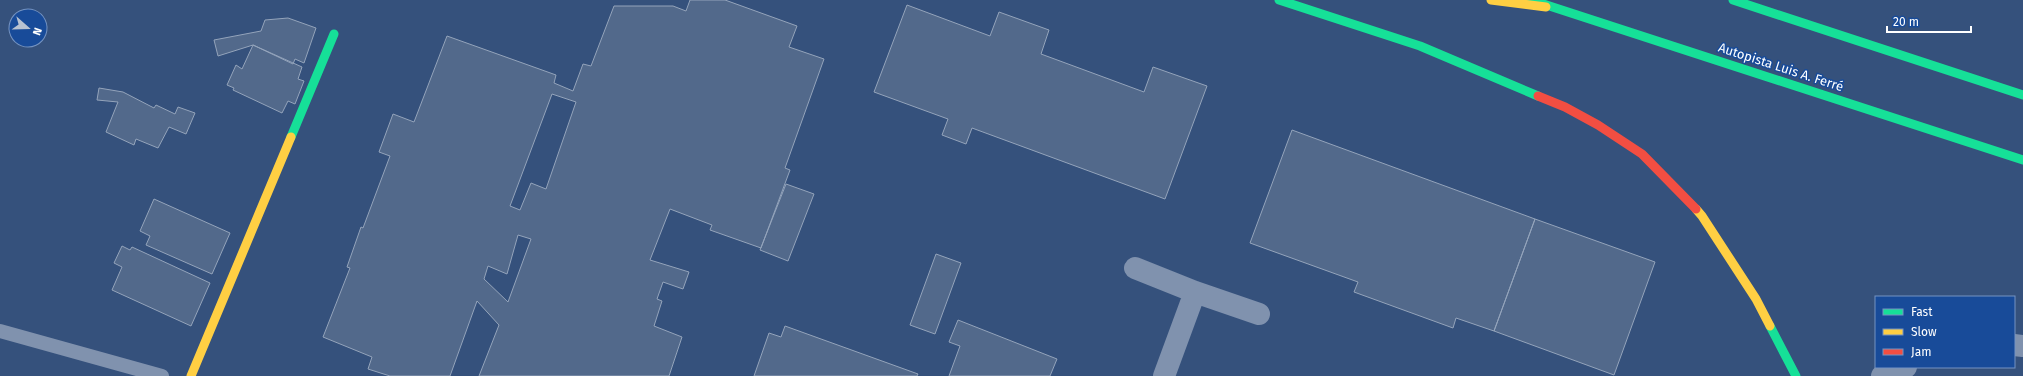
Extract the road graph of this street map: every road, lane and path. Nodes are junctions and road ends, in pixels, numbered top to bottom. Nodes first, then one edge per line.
1 (1280, 0) edge
2 (1491, 0) edge
3 (1531, 0) edge
4 (1733, 0) edge
5 (1558, 9) junction
6 (334, 34) dead end
7 (2023, 95) edge
8 (2023, 160) edge
9 (1135, 268) dead end
10 (1195, 292) junction
11 (1259, 314) dead end
12 (0, 331) edge
13 (1903, 368) edge
14 (162, 376) edge
15 (191, 376) edge
16 (1164, 376) edge
17 (1796, 376) edge
18 (1882, 376) edge

1 - 17 main road
2 - 5 main road
3 - 5 main road, Autopista Luis A. Ferré
4 - 7 main road
5 - 8 main road, Autopista Luis A. Ferré
6 - 15 main road
9 - 10 street
10 - 11 street
10 - 16 street
12 - 14 lane
13 - 18 street

